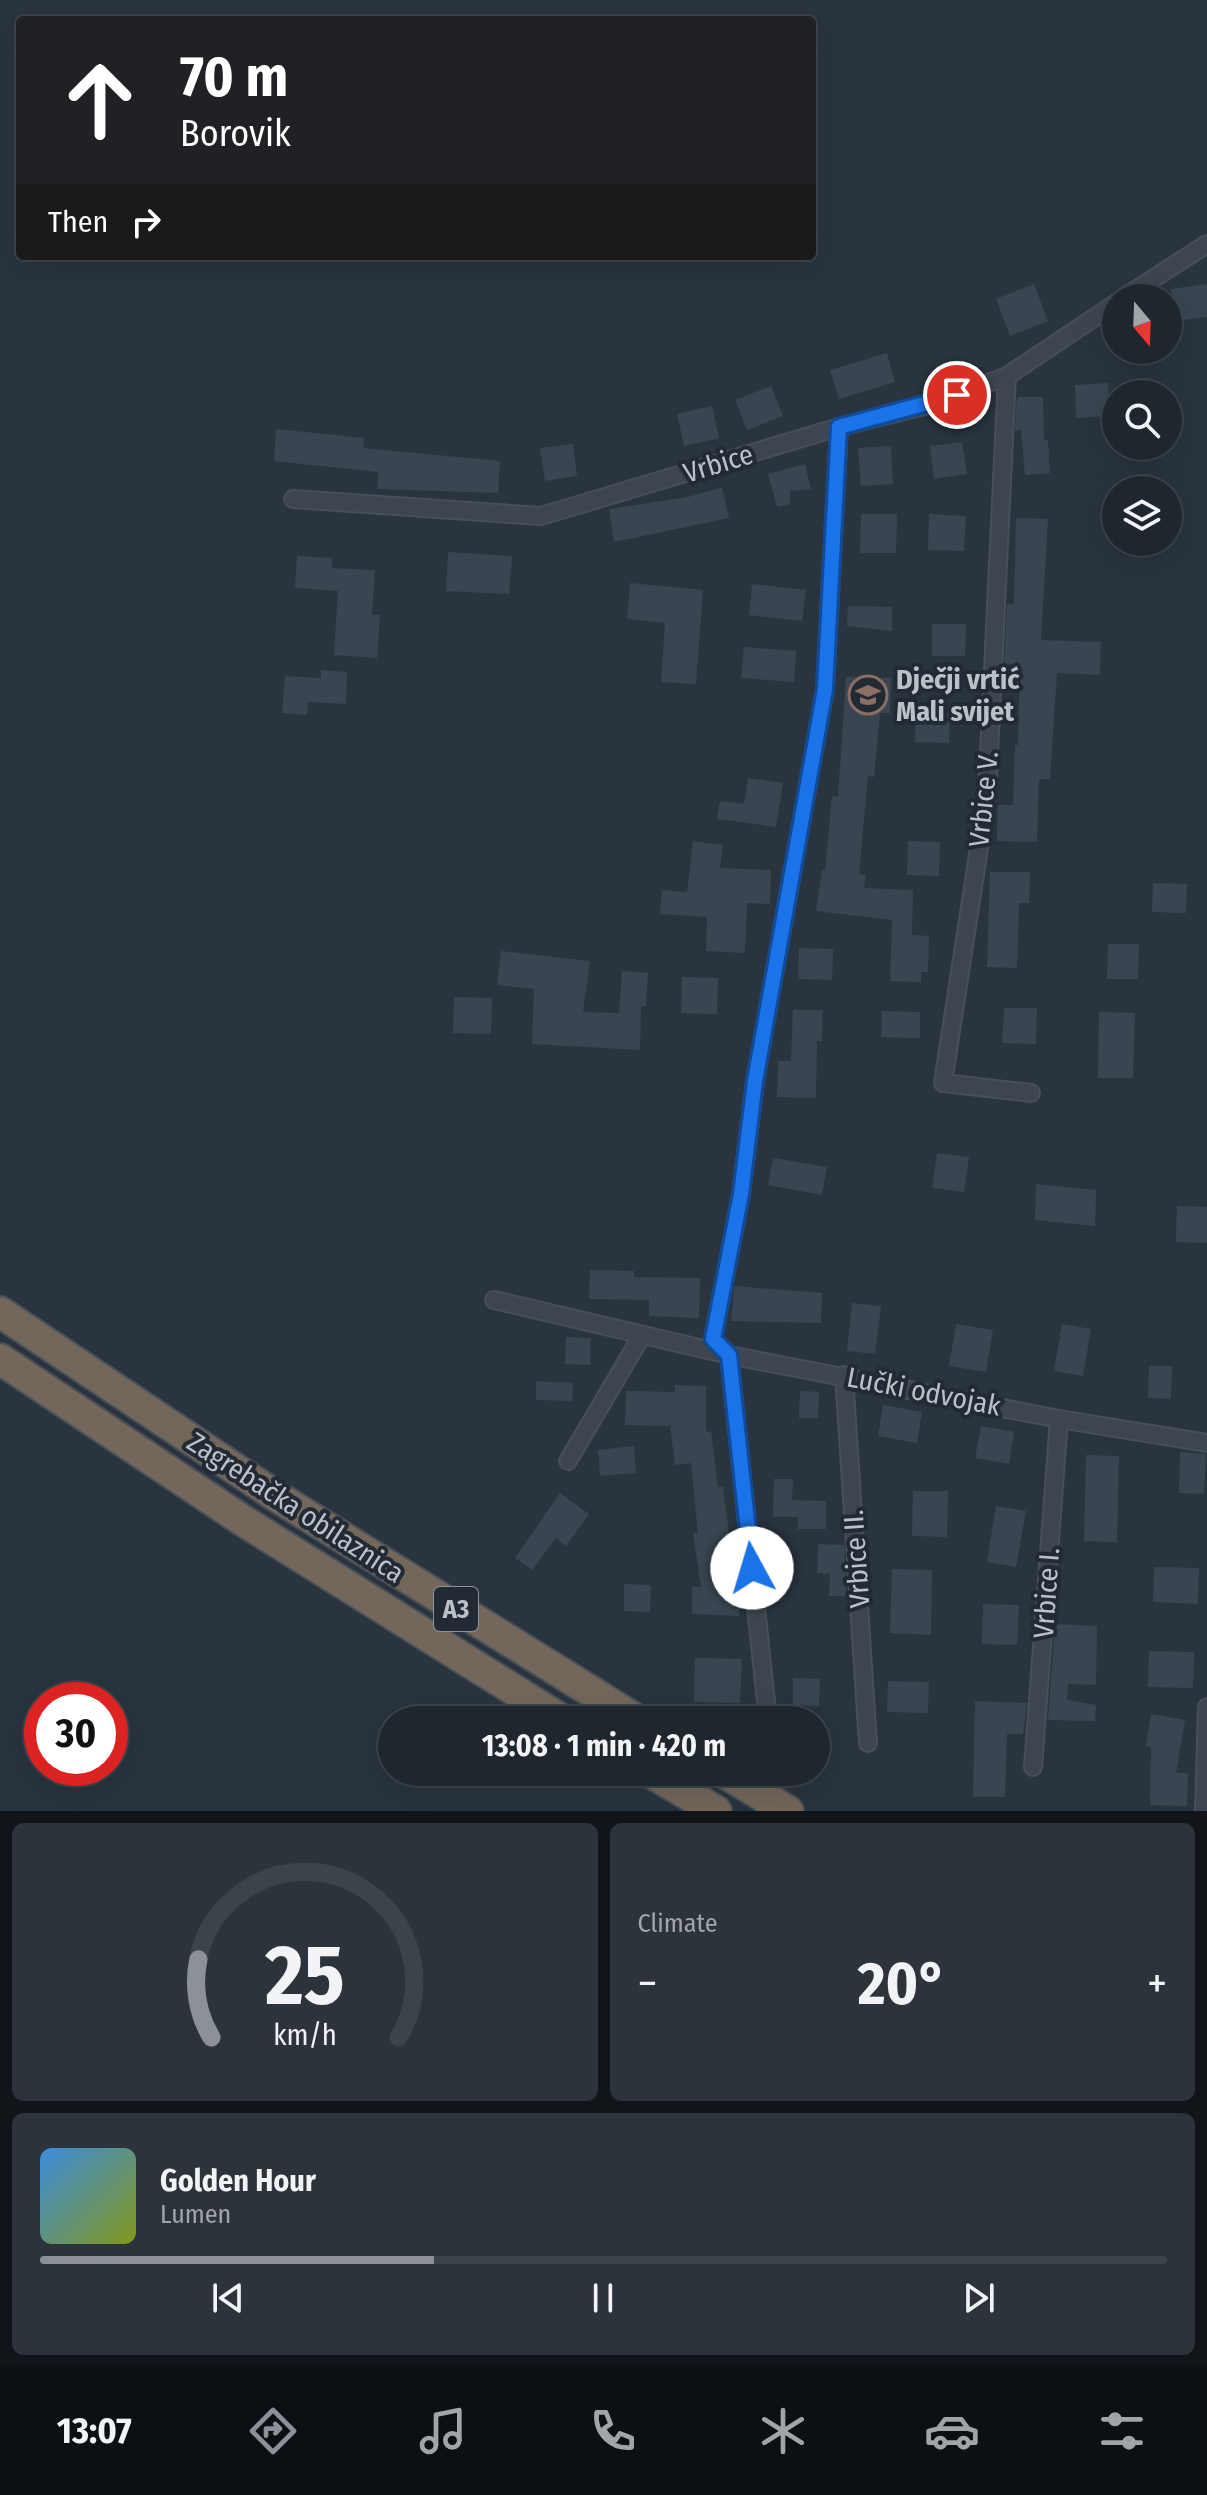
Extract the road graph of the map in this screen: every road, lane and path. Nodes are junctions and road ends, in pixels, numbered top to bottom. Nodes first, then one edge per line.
1 (1207, 244) edge
2 (1145, 284) edge
3 (1102, 312) edge
4 (1007, 376) junction
5 (839, 427) junction
6 (293, 499) dead end
7 (1031, 1093) dead end
8 (494, 1300) dead end
9 (0, 1312) edge
10 (641, 1337) junction
11 (729, 1355) junction
12 (3, 1364) edge
13 (844, 1375) junction
14 (1059, 1419) junction
15 (1207, 1443) edge
16 (568, 1461) dead end
17 (540, 1706) edge
18 (614, 1706) edge
19 (767, 1706) edge
20 (1207, 1707) edge
21 (868, 1743) dead end
22 (1033, 1767) dead end
23 (674, 1786) edge
24 (746, 1786) edge
25 (716, 1811) edge
26 (788, 1811) edge
27 (1204, 1811) edge

1 - 2 street
3 - 4 street, Vrbice
4 - 5 street, Vrbice
4 - 7 street, Vrbice V.
5 - 6 street, Vrbice
5 - 11 street
8 - 10 street, Lučki odvojak
9 - 18 highway, Zagrebačka obilaznica / A3
10 - 11 street, Lučki odvojak
10 - 16 street
11 - 13 street, Lučki odvojak
11 - 19 street
12 - 17 highway, Zagrebačka obilaznica / A3
13 - 14 street, Lučki odvojak
13 - 21 street, Vrbice II.
14 - 15 street, Lučki odvojak
14 - 22 street, Vrbice I.
20 - 27 street
23 - 25 highway
24 - 26 highway

